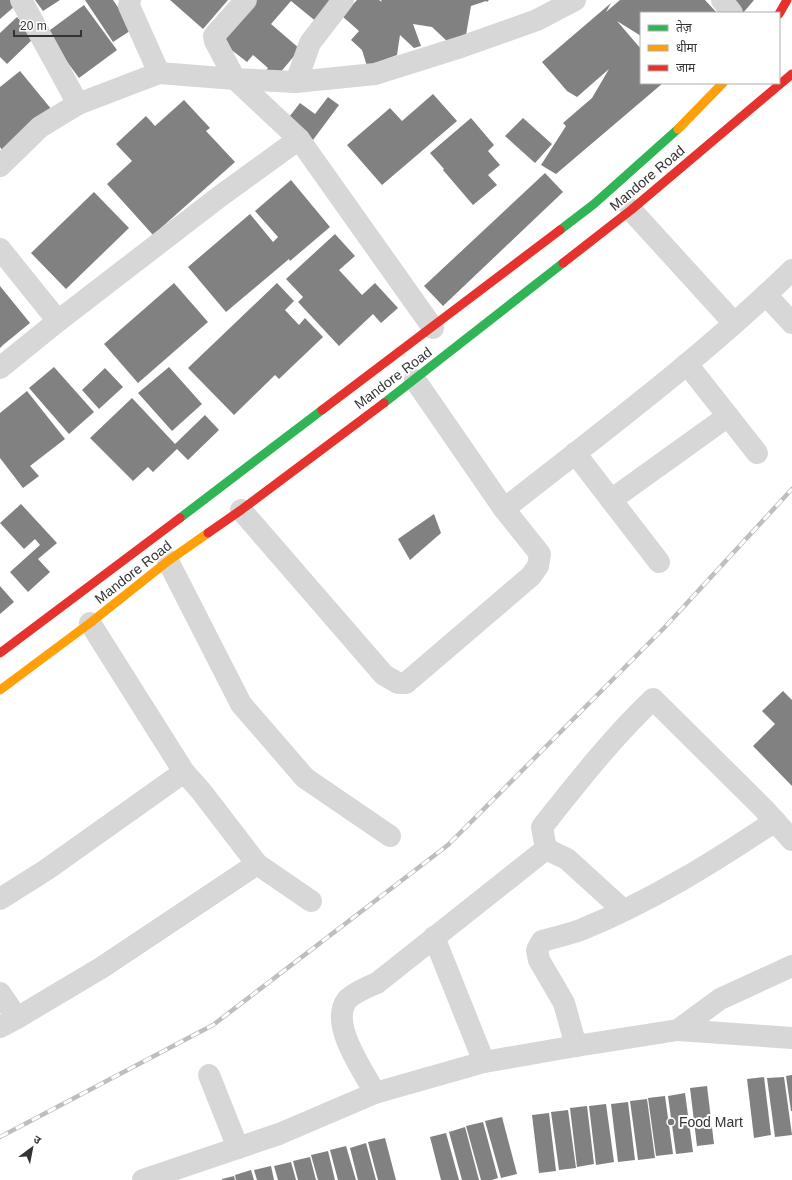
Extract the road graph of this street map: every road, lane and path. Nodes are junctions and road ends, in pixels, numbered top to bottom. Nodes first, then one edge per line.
1 (21, 0) edge
2 (130, 0) edge
3 (246, 0) edge
4 (343, 0) edge
5 (575, 0) edge
6 (722, 0) edge
7 (787, 0) edge
8 (731, 12) edge
9 (780, 12) edge
10 (159, 73) junction
11 (792, 74) edge
12 (235, 79) junction
13 (296, 82) junction
14 (722, 84) edge
15 (78, 104) junction
16 (299, 139) junction
17 (2, 161) edge
18 (631, 210) junction
19 (0, 249) edge
20 (792, 270) edge
21 (766, 295) junction
22 (58, 321) junction
23 (734, 323) junction
24 (792, 323) edge
25 (433, 328) junction
26 (687, 364) junction
27 (0, 368) edge
28 (415, 380) junction
29 (728, 416) junction
30 (575, 453) junction
31 (757, 453) dead end
32 (611, 500) junction
33 (504, 509) junction
34 (240, 510) junction
35 (168, 561) junction
36 (659, 562) dead end
37 (90, 624) junction
38 (0, 653) edge
39 (0, 690) edge
40 (184, 772) junction
41 (775, 821) junction
42 (390, 836) dead end
43 (792, 840) edge
44 (546, 849) junction
45 (257, 864) junction
46 (0, 899) edge
47 (311, 901) dead end
48 (623, 910) junction
49 (434, 937) junction
50 (792, 966) edge
51 (0, 993) edge
52 (9, 1022) edge
53 (678, 1030) junction
54 (792, 1038) edge
55 (576, 1046) junction
56 (484, 1062) junction
57 (209, 1075) dead end
58 (375, 1093) junction
59 (238, 1148) junction
60 (143, 1180) edge

1 - 15 street
2 - 10 street
3 - 12 street
4 - 13 street
5 - 13 street
6 - 8 street
7 - 9 highway
10 - 12 street
10 - 15 street
11 - 18 highway, Mandore Road
12 - 13 street
12 - 16 street
14 - 25 highway, Mandore Road
15 - 17 street
16 - 22 street
16 - 25 street
18 - 23 street
18 - 28 highway, Mandore Road
19 - 22 street
20 - 21 street
21 - 23 street
21 - 24 street
22 - 27 street
23 - 26 street
25 - 38 highway, Mandore Road
26 - 29 street
26 - 30 street
28 - 33 street
28 - 34 highway, Mandore Road
29 - 31 street
29 - 32 street
30 - 32 street
30 - 33 street
32 - 36 street
33 - 34 street
34 - 35 highway, Mandore Road
35 - 37 highway, Mandore Road
35 - 42 street
37 - 39 highway, Mandore Road
37 - 40 street
40 - 45 street
40 - 46 street
41 - 43 street
41 - 44 street
41 - 48 street
44 - 48 street
44 - 49 street
45 - 47 street
45 - 52 street
48 - 55 street
49 - 56 street
49 - 58 street
50 - 53 street
51 - 52 street
53 - 54 street
53 - 55 street
55 - 56 street
56 - 58 street
57 - 59 street
58 - 59 street
59 - 60 street

